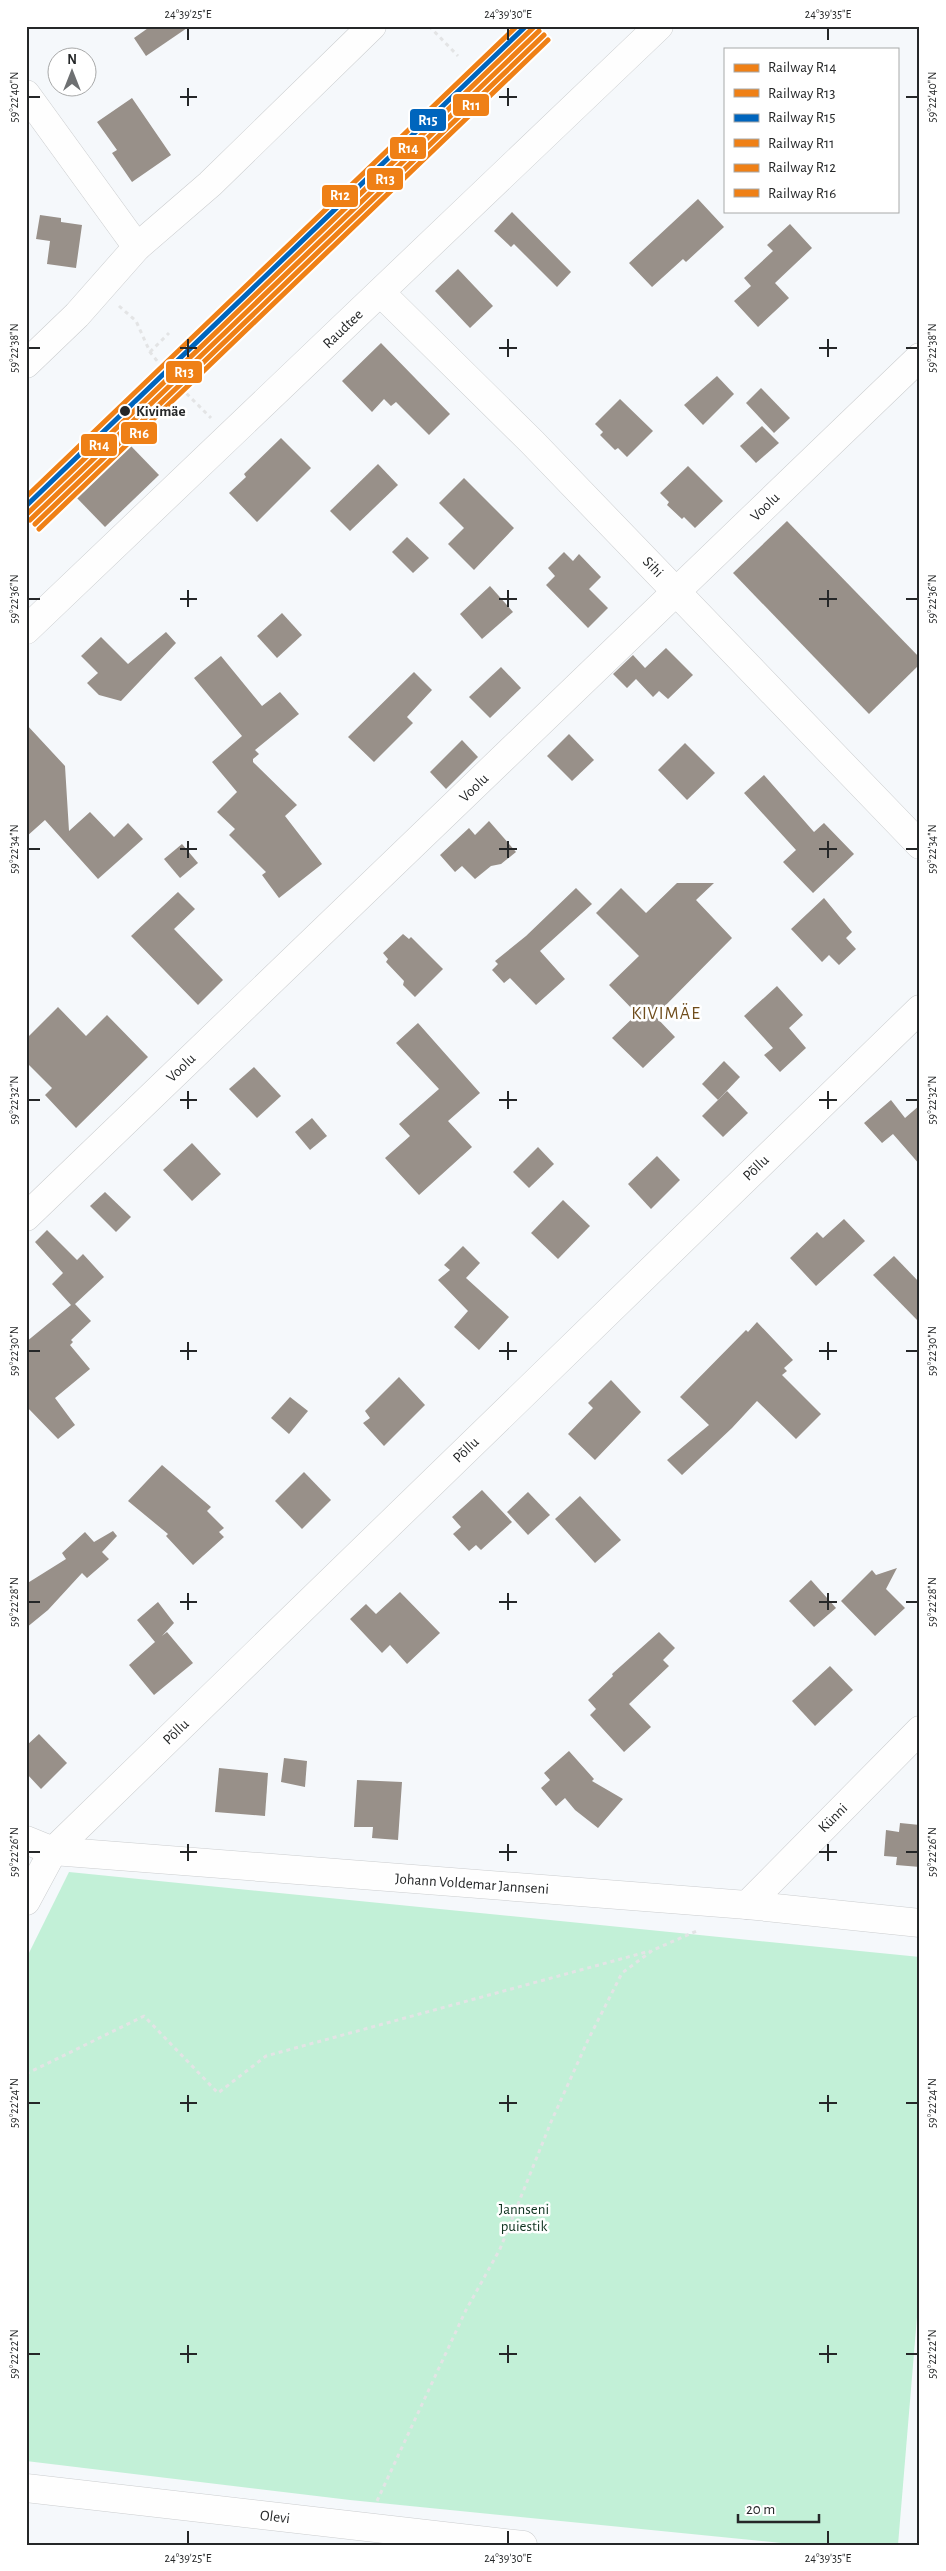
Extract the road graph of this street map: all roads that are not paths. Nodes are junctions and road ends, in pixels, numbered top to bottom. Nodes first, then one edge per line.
1 (372, 26) edge
2 (659, 26) edge
3 (26, 94) edge
4 (137, 247) junction
5 (381, 293) junction
6 (920, 357) edge
7 (26, 364) edge
8 (677, 592) junction
9 (26, 630) edge
10 (920, 845) edge
11 (920, 1009) edge
12 (26, 1217) edge
13 (920, 1730) edge
14 (26, 1840) edge
15 (53, 1851) junction
16 (26, 1901) edge
17 (747, 1905) junction
18 (920, 1923) edge
19 (26, 2488) edge
20 (360, 2536) edge
21 (523, 2545) edge

1 - 4 street
2 - 5 street, Raudtee
3 - 4 street
4 - 7 street
5 - 8 street, Sihi
5 - 9 street, Raudtee
6 - 8 street, Voolu
8 - 10 street, Sihi
8 - 12 street, Voolu
11 - 15 street, Põllu
13 - 17 street, Künni
14 - 15 street, Johann Voldemar Jannseni
15 - 16 street, Põllu
15 - 17 street, Johann Voldemar Jannseni
17 - 18 street, Johann Voldemar Jannseni
19 - 20 street, Olevi
20 - 21 street, Olevi

